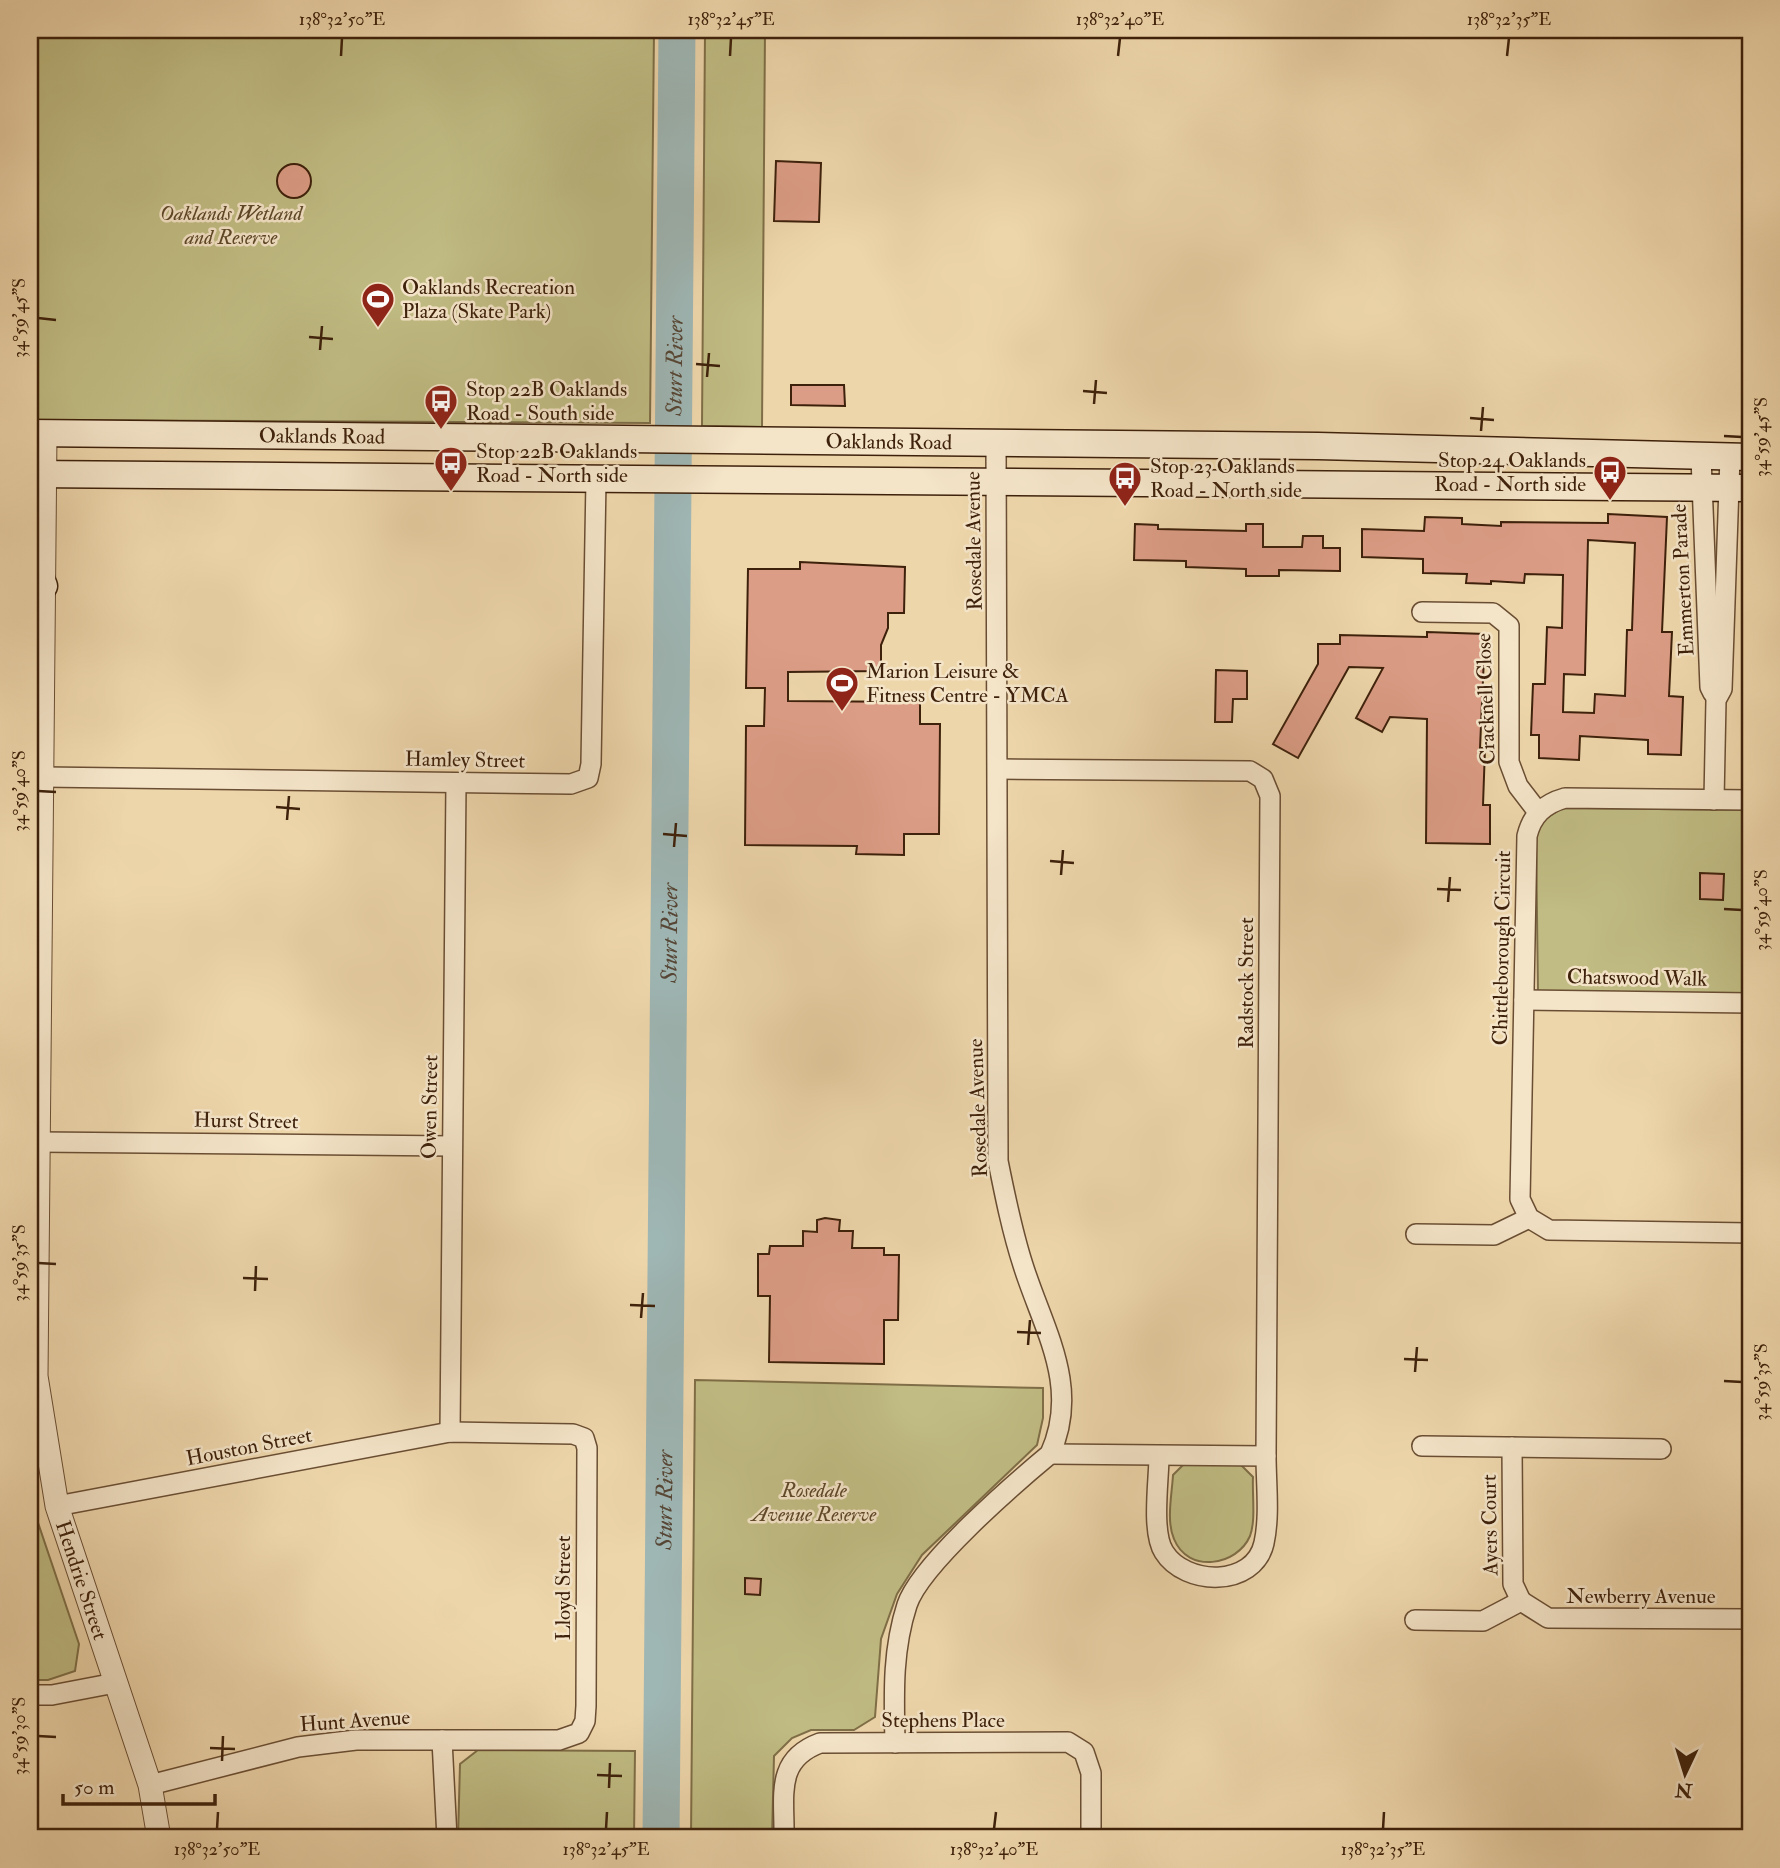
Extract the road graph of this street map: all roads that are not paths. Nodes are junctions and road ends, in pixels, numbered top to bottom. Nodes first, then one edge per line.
1 (38, 433) edge
2 (563, 438) junction
3 (996, 442) junction
4 (1701, 457) junction
5 (1740, 457) edge
6 (37, 474) edge
7 (584, 480) junction
8 (996, 483) junction
9 (1701, 487) junction
10 (1740, 487) edge
11 (30, 553) edge
12 (44, 586) junction
13 (1422, 612) dead end
14 (1716, 700) junction
15 (999, 769) junction
16 (43, 777) junction
17 (456, 783) junction
18 (1713, 800) junction
19 (1750, 800) edge
20 (1538, 812) junction
21 (1524, 1000) junction
22 (1750, 1003) edge
23 (38, 1142) junction
24 (452, 1146) junction
25 (1530, 1218) junction
26 (1750, 1233) edge
27 (1416, 1234) dead end
28 (450, 1432) junction
29 (1422, 1446) dead end
30 (1512, 1447) junction
31 (1661, 1449) dead end
32 (1050, 1454) junction
33 (1159, 1456) junction
34 (1266, 1456) junction
35 (57, 1506) junction
36 (1521, 1601) junction
37 (1750, 1619) edge
38 (1415, 1620) dead end
39 (115, 1683) junction
40 (30, 1695) edge
41 (442, 1740) junction
42 (895, 1743) junction
43 (150, 1784) junction
44 (159, 1838) edge
45 (447, 1838) edge
46 (784, 1838) edge
47 (1091, 1838) edge

1 - 2 main road, Oaklands Road
1 - 6 street, Hendrie Street
2 - 3 main road, Oaklands Road
2 - 7 main road
3 - 4 main road, Oaklands Road
3 - 8 street, Rosedale Avenue
4 - 5 main road, Oaklands Road
4 - 9 street, Emmerton Parade
5 - 10 street, Emmerton Parade
6 - 7 main road, Oaklands Road
6 - 12 street, Hendrie Street
7 - 8 main road, Oaklands Road
7 - 17 street, Hamley Street
8 - 9 main road, Oaklands Road
8 - 15 street, Rosedale Avenue
9 - 10 main road, Oaklands Road
9 - 14 street, Emmerton Parade
10 - 14 street, Emmerton Parade
11 - 12 main road
12 - 16 street, Hendrie Street
13 - 20 street, Cracknell Close
14 - 18 street, Emmerton Parade
15 - 32 street, Rosedale Avenue
15 - 34 street, Radstock Street
16 - 17 street, Hamley Street
16 - 23 street, Hendrie Street
17 - 24 street, Owen Street
18 - 19 street
18 - 20 street
20 - 21 street, Chittleborough Circuit
21 - 22 street, Chatswood Walk
21 - 25 street, Chittleborough Circuit
23 - 24 street, Hurst Street
23 - 35 street, Hendrie Street
24 - 28 street, Owen Street
25 - 26 street
25 - 27 street
28 - 35 street, Houston Street
28 - 41 street, Lloyd Street
29 - 30 street, Ayers Court
30 - 31 street, Ayers Court
30 - 36 street, Ayers Court
32 - 33 street
32 - 42 street, Rosedale Avenue
33 - 34 street
33 - 34 street, Radstock Street
35 - 39 street, Hendrie Street
36 - 37 street, Newberry Avenue
36 - 38 street
39 - 40 street
39 - 43 street, Hendrie Street
41 - 43 street, Hunt Avenue
41 - 45 street
42 - 46 street, Stephens Place
42 - 47 street, Stephens Place
43 - 44 street, Hendrie Street

